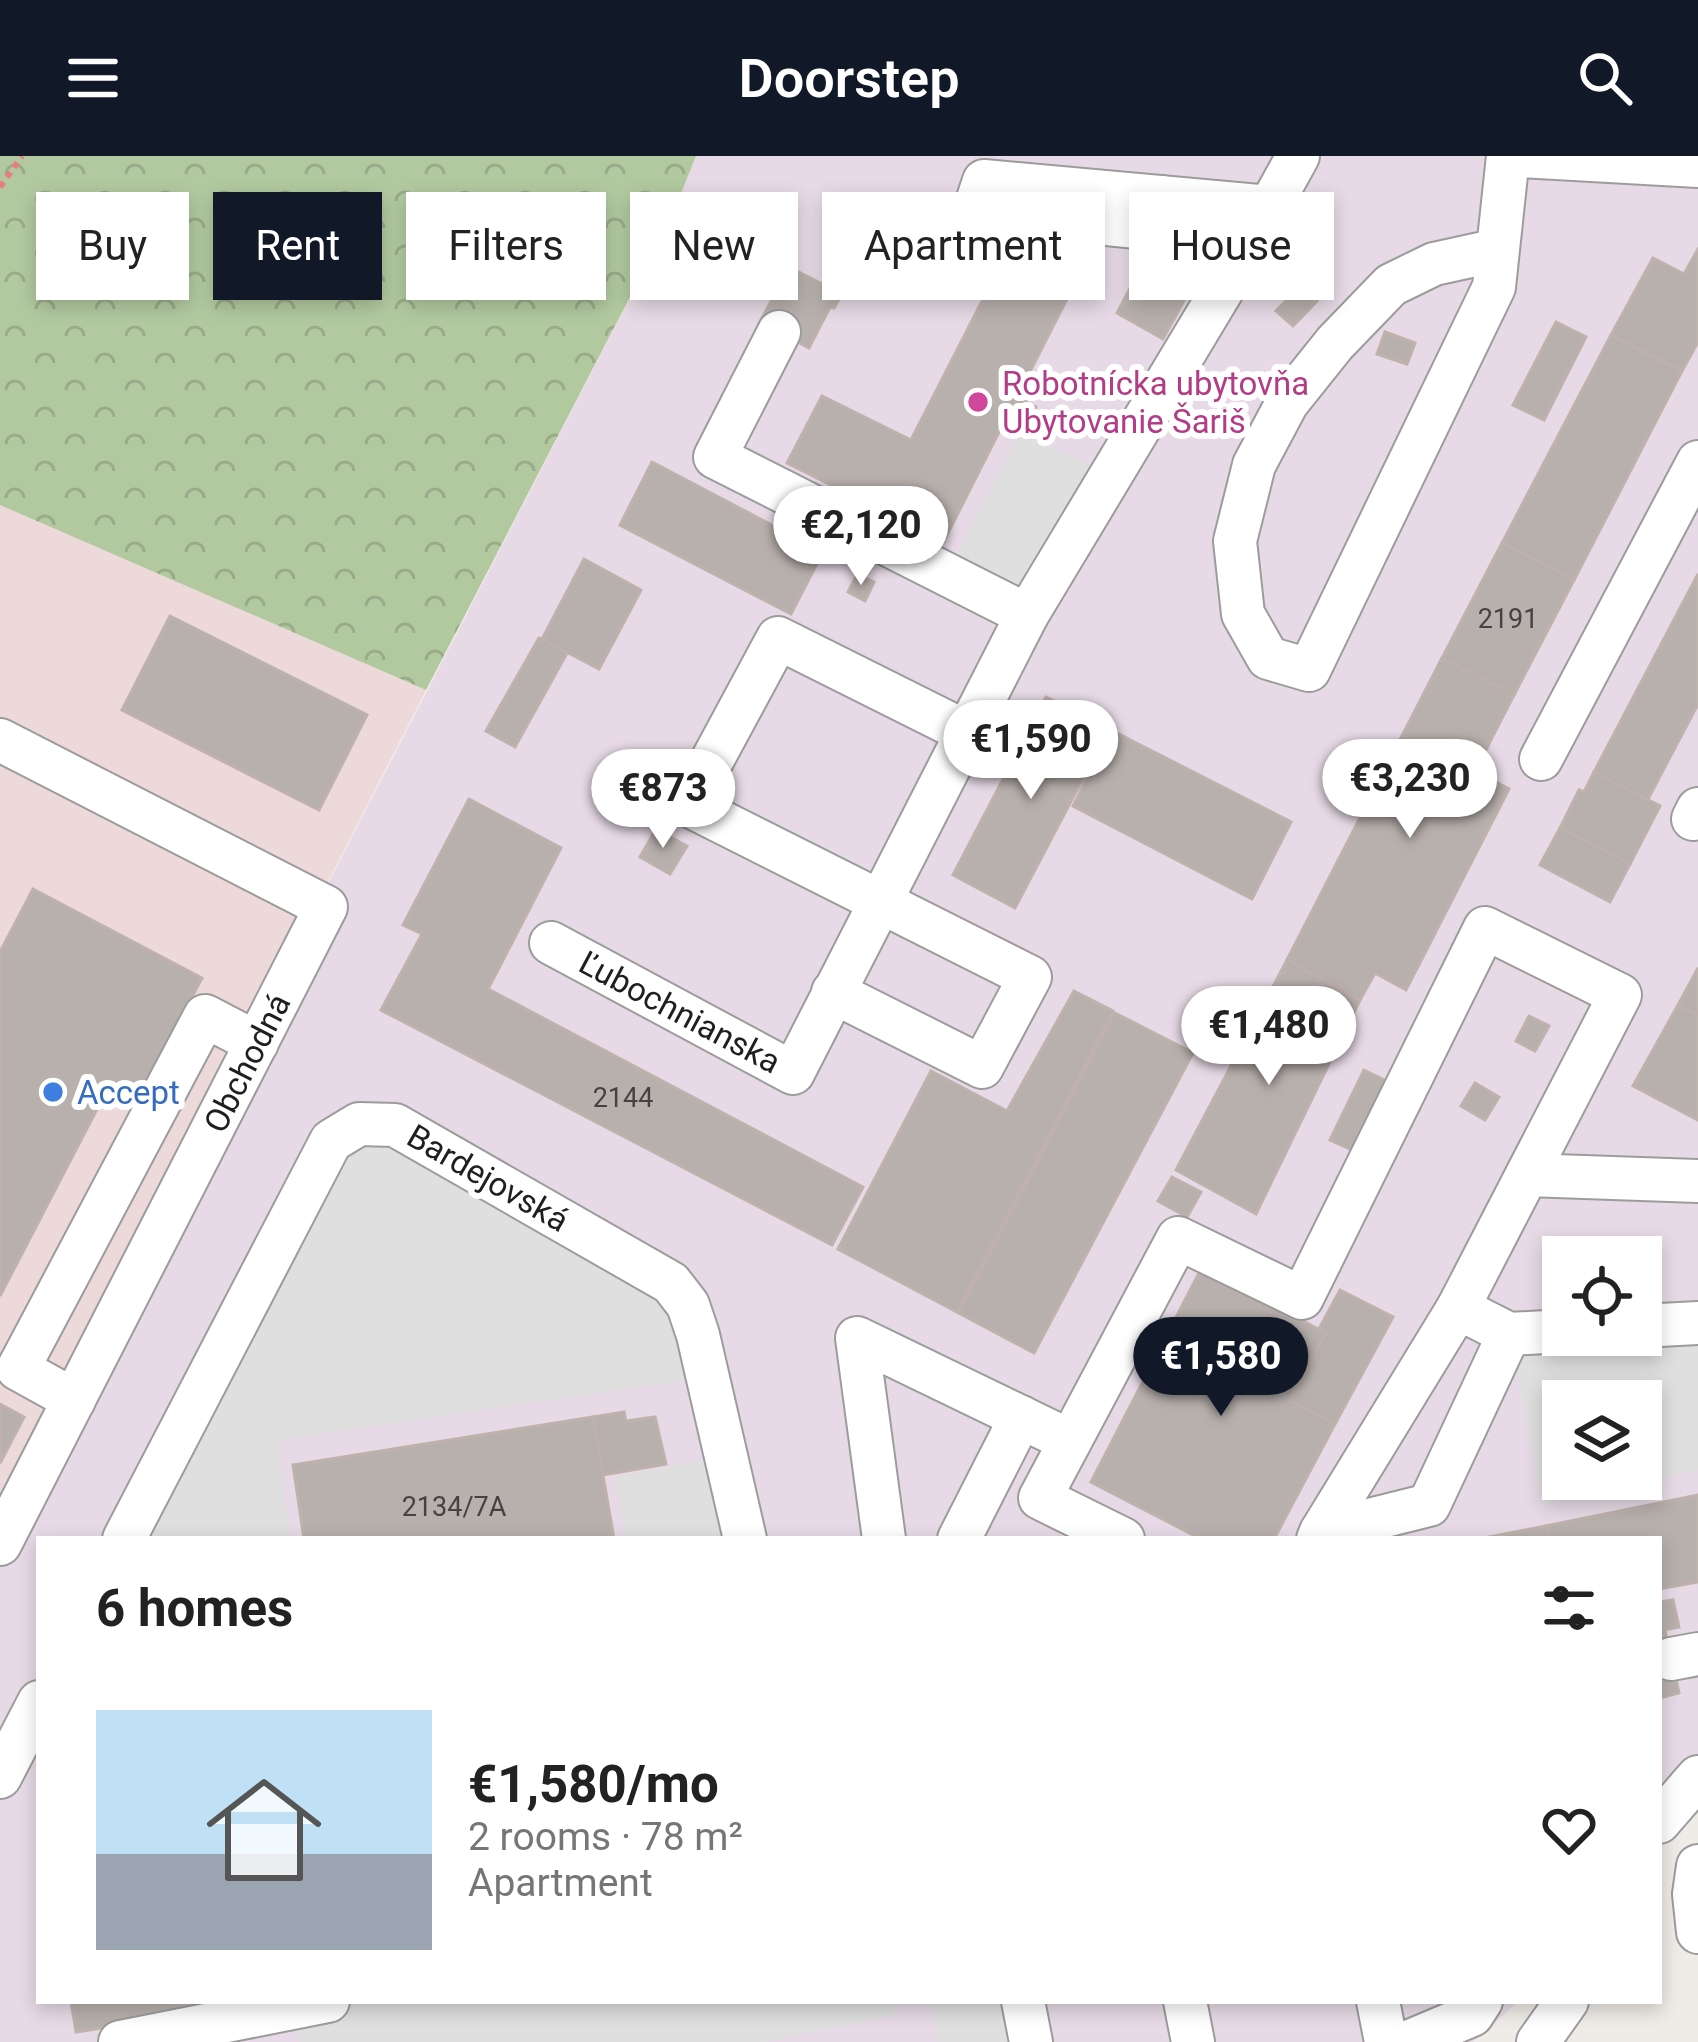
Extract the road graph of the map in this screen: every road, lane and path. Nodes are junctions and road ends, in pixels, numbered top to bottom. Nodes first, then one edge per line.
1 (22, 156) edge
2 (1298, 156) edge
3 (1508, 156) edge
4 (1521, 156) edge
5 (1541, 157) edge
6 (1620, 159) edge
7 (1698, 166) edge
8 (0, 187) edge
9 (1278, 192) edge
10 (1498, 250) junction
11 (1215, 300) edge
12 (779, 332) dead end
13 (1698, 462) edge
14 (1027, 615) junction
15 (966, 732) junction
16 (0, 740) edge
17 (1541, 758) dead end
18 (879, 901) junction
19 (551, 943) dead end
20 (833, 992) junction
21 (257, 1043) junction
22 (1527, 1175) junction
23 (1698, 1181) edge
24 (1458, 1308) junction
25 (1698, 1323) edge
26 (1662, 1325) edge
27 (1542, 1332) edge
28 (1509, 1334) junction
29 (74, 1400) junction
30 (1021, 1417) junction
31 (1070, 1441) junction
32 (1063, 1526) edge
33 (126, 1536) edge
34 (745, 1536) edge
35 (884, 1536) edge
36 (961, 1536) edge
37 (1109, 1536) edge
38 (1319, 1536) edge
39 (0, 1544) edge
40 (36, 1708) edge
41 (0, 1777) edge
42 (1698, 1777) edge
43 (1662, 1819) edge
44 (1698, 1866) edge
45 (1698, 1932) edge
46 (313, 2004) edge
47 (1024, 2004) edge
48 (1186, 2004) edge
49 (1379, 2004) edge
50 (1479, 2004) edge
51 (1565, 2004) edge
52 (120, 2042) edge
53 (1031, 2042) edge
54 (1193, 2042) edge
55 (1386, 2042) edge
56 (1408, 2042) edge
57 (1538, 2042) edge

1 - 8 path
2 - 9 lane, Ľubochnianska
3 - 10 lane
4 - 5 lane
5 - 6 lane
6 - 7 lane
10 - 10 lane
11 - 14 lane, Ľubochnianska
12 - 14 lane
13 - 17 lane
14 - 15 lane, Ľubochnianska
15 - 18 lane, Ľubochnianska
15 - 18 lane
16 - 21 lane, Obchodná
18 - 20 lane, Ľubochnianska
18 - 20 lane
19 - 20 lane, Ľubochnianska
21 - 29 lane, Obchodná
21 - 29 lane
22 - 23 lane
22 - 24 lane
22 - 31 lane
24 - 28 lane
24 - 38 lane
25 - 26 lane
27 - 28 lane
28 - 38 lane
29 - 39 lane, Obchodná
30 - 31 lane
30 - 35 lane
30 - 36 lane
31 - 32 lane
32 - 37 lane
33 - 34 lane, Bardejovská
40 - 41 lane
42 - 43 lane
44 - 45 lane
46 - 52 lane
47 - 53 lane
48 - 54 lane
49 - 55 lane
50 - 56 lane
51 - 57 lane

